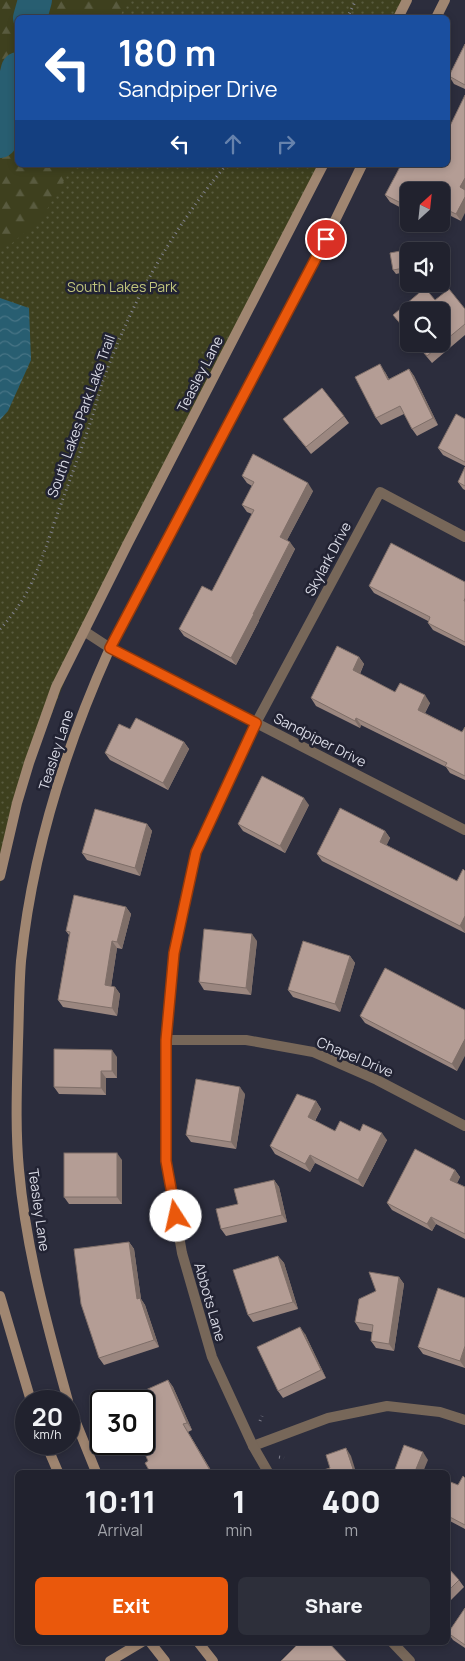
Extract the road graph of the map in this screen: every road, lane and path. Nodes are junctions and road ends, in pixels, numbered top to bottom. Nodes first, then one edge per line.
1 (356, 0) edge
2 (407, 0) edge
3 (445, 0) edge
4 (348, 15) edge
5 (400, 15) edge
6 (438, 15) edge
7 (224, 167) edge
8 (322, 167) edge
9 (361, 167) edge
10 (465, 536) edge
11 (0, 629) edge
12 (84, 631) junction
13 (110, 648) junction
14 (256, 723) junction
15 (465, 830) edge
16 (0, 876) edge
17 (166, 1040) junction
18 (465, 1126) edge
19 (0, 1296) edge
20 (28, 1390) edge
21 (64, 1390) edge
22 (262, 1416) dead end
23 (465, 1420) edge
24 (260, 1421) dead end
25 (80, 1433) edge
26 (254, 1446) junction
27 (51, 1455) edge
28 (280, 1457) dead end
29 (284, 1458) dead end
30 (57, 1470) edge
31 (95, 1470) edge
32 (267, 1470) edge
33 (137, 1645) edge
34 (152, 1645) edge
35 (200, 1645) edge
36 (395, 1645) edge
37 (110, 1661) edge
38 (165, 1661) edge
39 (213, 1661) edge
40 (410, 1661) edge

1 - 4 path
2 - 5 main road
3 - 6 main road
7 - 11 path, South Lakes Park Lake Trail
8 - 12 main road, Teasley Lane
9 - 13 main road, Teasley Lane
10 - 14 street, Skylark Drive
12 - 13 street, Sandpiper Drive
12 - 16 main road, Teasley Lane
13 - 14 street, Sandpiper Drive
13 - 21 main road, Teasley Lane
14 - 15 street, Sandpiper Drive
14 - 17 street, Abbots Lane
17 - 18 street, Chapel Drive
17 - 26 street, Abbots Lane
19 - 20 main road
22 - 24 path
23 - 26 street
25 - 31 main road, Teasley Lane
26 - 32 street, Abbots Lane
27 - 30 main road
28 - 29 path
33 - 37 main road
34 - 38 main road
35 - 39 main road
36 - 40 street

